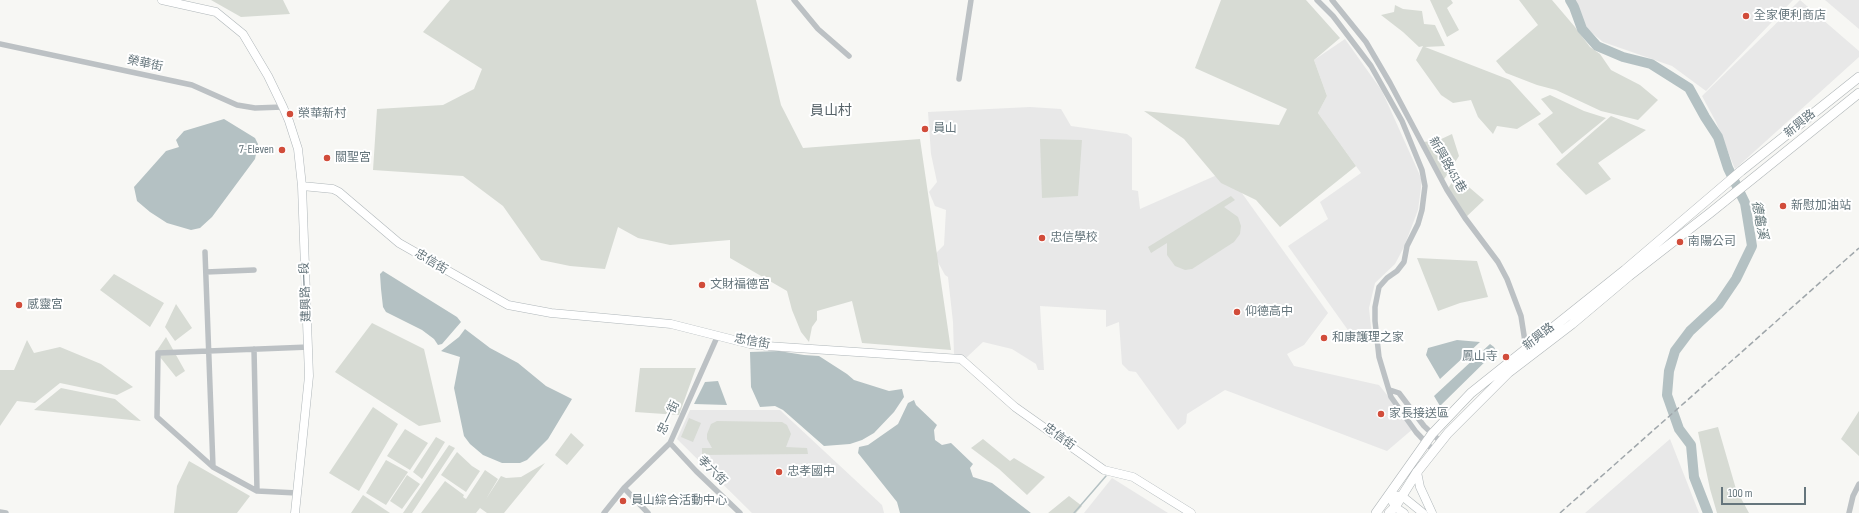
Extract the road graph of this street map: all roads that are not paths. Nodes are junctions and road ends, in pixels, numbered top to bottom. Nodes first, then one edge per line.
1 (162, 0) edge
2 (794, 0) edge
3 (971, 0) edge
4 (1317, 0) edge
5 (1332, 0) edge
6 (0, 44) edge
7 (849, 56) dead end
8 (1859, 77) edge
9 (959, 79) dead end
10 (1859, 93) edge
11 (283, 107) junction
12 (302, 186) junction
13 (205, 252) dead end
14 (254, 270) dead end
15 (206, 272) junction
16 (718, 335) junction
17 (308, 347) junction
18 (1526, 348) junction
19 (254, 349) junction
20 (208, 351) junction
21 (1390, 390) junction
22 (1432, 434) junction
23 (1426, 442) junction
24 (1441, 442) junction
25 (670, 443) junction
26 (1434, 451) junction
27 (212, 467) junction
28 (1417, 472) junction
29 (1859, 484) edge
30 (624, 488) junction
31 (257, 491) junction
32 (297, 493) junction
33 (1389, 495) junction
34 (1402, 496) junction
35 (1392, 510) edge
36 (0, 512) edge
37 (6, 513) edge
38 (295, 513) edge
39 (604, 513) edge
40 (648, 513) edge
41 (740, 513) edge
42 (1191, 513) edge
43 (1376, 513) edge
44 (1404, 513) edge
45 (1423, 513) edge
46 (1432, 513) edge
47 (1849, 513) edge

1 - 11 street, 建興路一段
2 - 7 street
3 - 9 street
4 - 21 street
5 - 18 street, 新興路451巷
6 - 11 street, 榮華街
8 - 18 main road, 新興路
10 - 24 main road, 新興路
11 - 12 street, 建興路一段
12 - 16 street, 忠信街
12 - 17 street, 建興路一段
13 - 15 street
14 - 15 street
15 - 20 street
16 - 25 street, 忠一街
16 - 42 street, 忠信街
17 - 19 street
17 - 32 street, 建興路一段
18 - 22 main road, 新興路
19 - 20 street
19 - 31 street
20 - 27 street
20 - 27 street
21 - 22 street
21 - 23 street
22 - 23 main road, 新興路
22 - 24 street
23 - 26 street
23 - 33 main road, 新興路
24 - 26 main road, 新興路
25 - 30 street, 忠一街
25 - 41 street, 孝六街
26 - 28 main road, 新興路
27 - 31 street
28 - 34 main road, 新興路
28 - 46 street
29 - 47 street
30 - 39 street, 忠一街
30 - 40 street
31 - 32 street
32 - 38 street, 建興路一段
33 - 34 street
33 - 35 street
33 - 43 main road, 新興路
34 - 35 main road, 新興路
34 - 45 street
35 - 44 street
36 - 37 street

